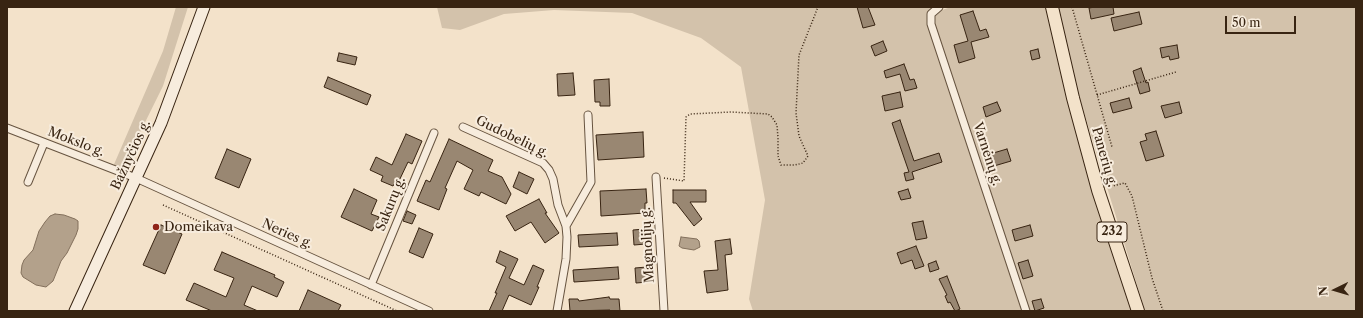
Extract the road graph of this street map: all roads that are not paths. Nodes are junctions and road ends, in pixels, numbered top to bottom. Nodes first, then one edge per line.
1 (204, 7) edge
2 (939, 7) edge
3 (1052, 7) edge
4 (588, 115) dead end
5 (463, 127) dead end
6 (7, 128) edge
7 (434, 133) dead end
8 (44, 143) junction
9 (656, 177) road end
10 (136, 178) junction
11 (28, 182) dead end
12 (566, 226) junction
13 (371, 285) junction
14 (75, 311) edge
15 (429, 311) edge
16 (557, 311) edge
17 (664, 311) edge
18 (1026, 311) edge
19 (1138, 311) edge

1 - 10 main road, Bažnyčios g.
2 - 18 street, Varnėnų g.
3 - 19 main road, Panerių g. / 232
4 - 12 street
5 - 12 street, Gudobelių g.
6 - 8 street, Mokslo g.
7 - 13 street, Sakurų g.
8 - 10 street, Mokslo g.
8 - 11 street
9 - 17 street, Magnolijų g.
10 - 13 street, Neries g.
10 - 14 main road, Bažnyčios g.
12 - 16 street, Gudobelių g.
13 - 15 street, Neries g.

